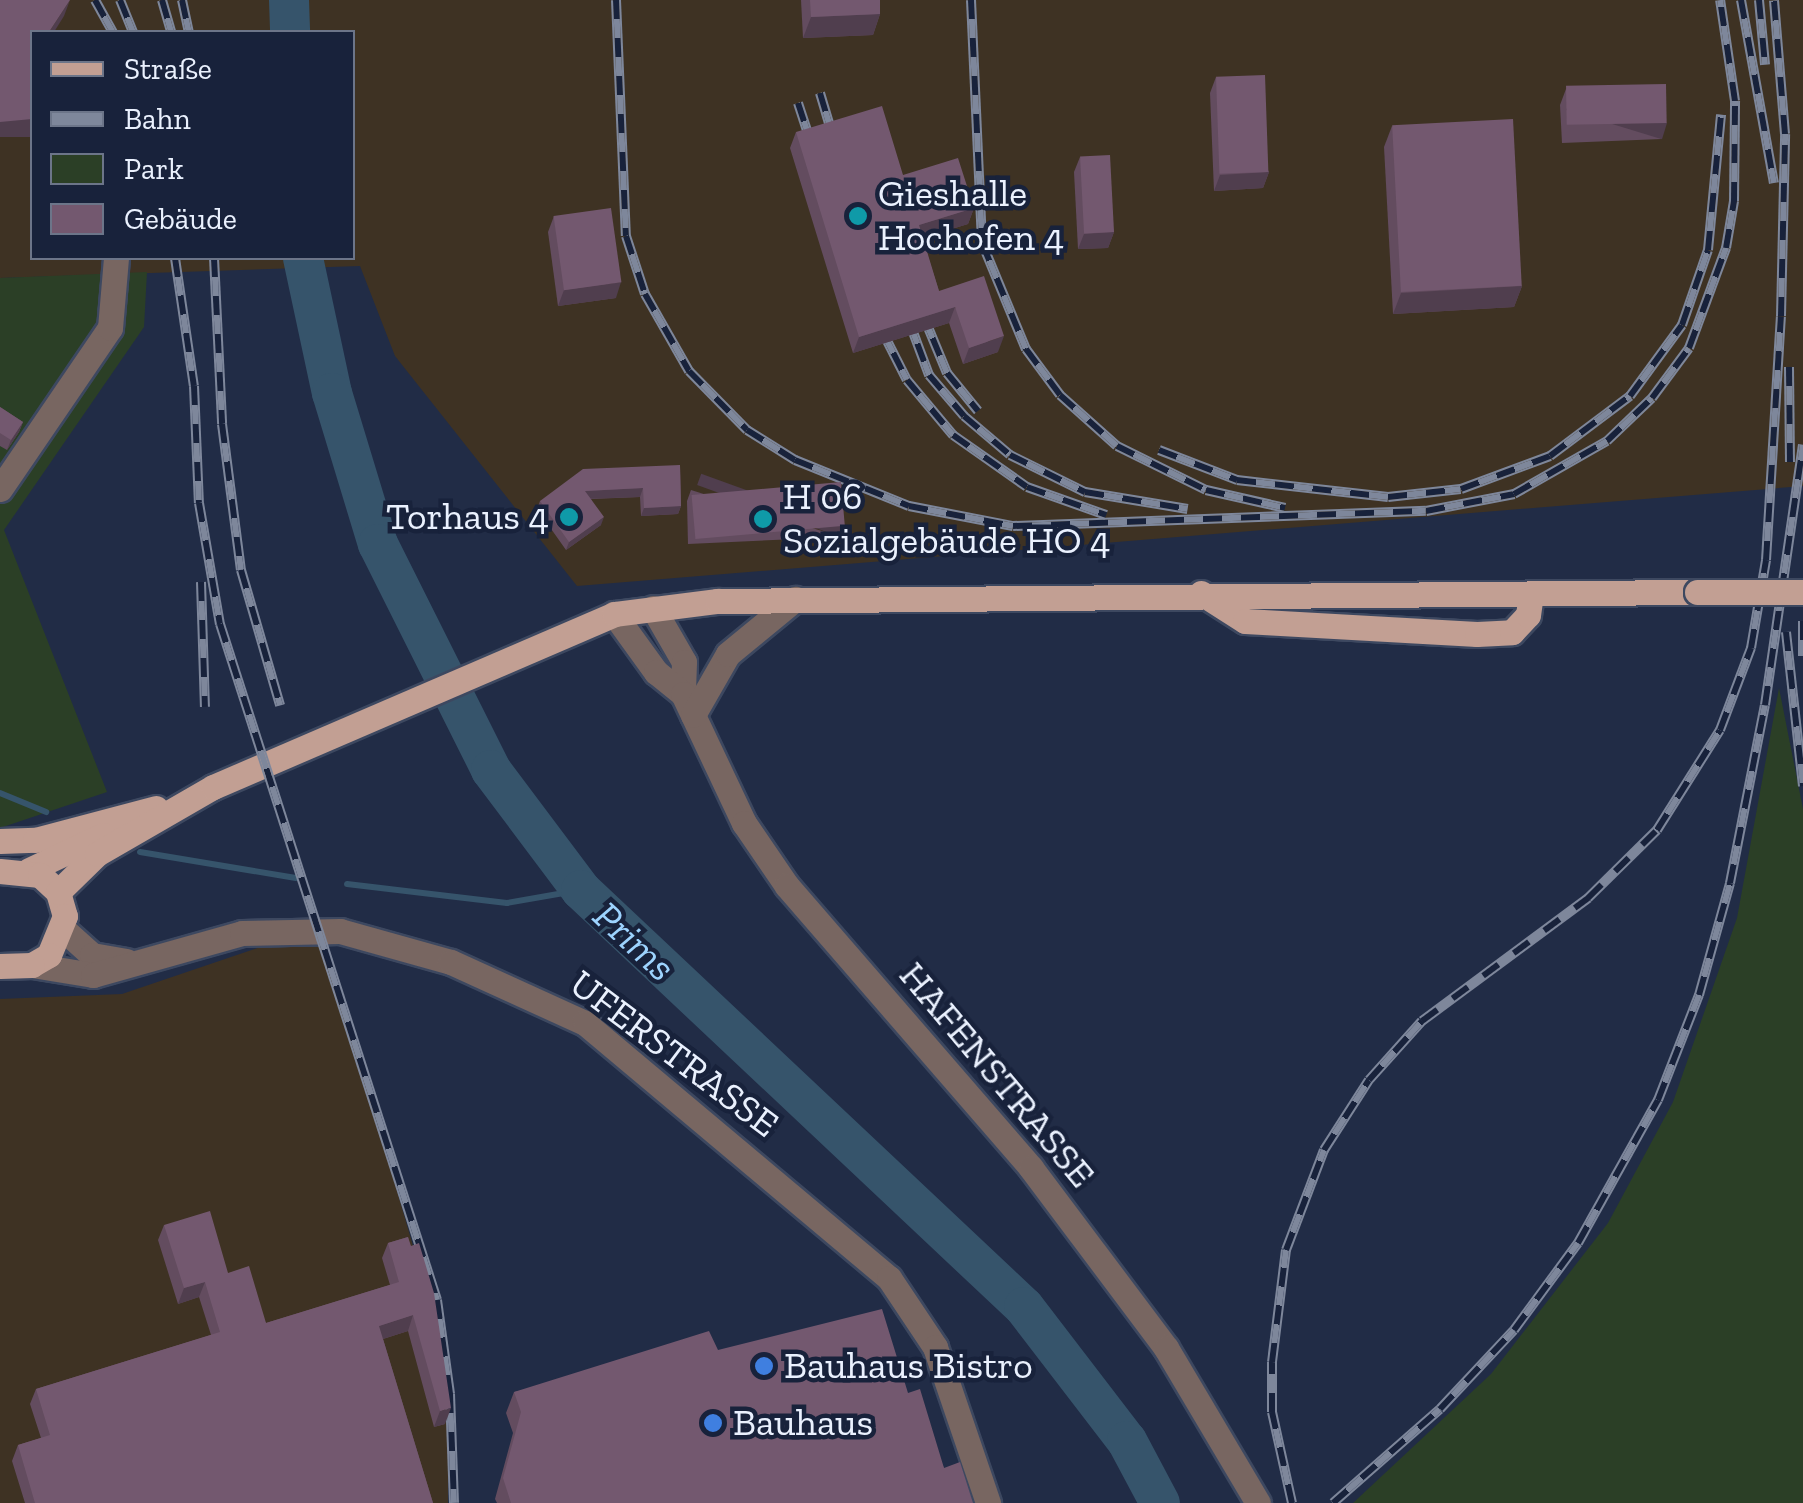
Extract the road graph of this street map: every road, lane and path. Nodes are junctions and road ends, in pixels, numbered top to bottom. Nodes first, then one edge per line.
1 (116, 260) edge
2 (0, 489) edge
3 (1803, 592) edge
4 (1198, 593) junction
5 (1532, 594) junction
6 (795, 600) junction
7 (652, 608) junction
8 (614, 614) junction
9 (688, 704) junction
10 (213, 787) junction
11 (175, 802) junction
12 (0, 841) edge
13 (29, 870) junction
14 (0, 871) edge
15 (58, 892) junction
16 (64, 929) junction
17 (142, 962) junction
18 (32, 965) junction
19 (0, 966) edge
20 (988, 1503) edge
21 (1258, 1503) edge

1 - 2 street
3 - 5 main road, bridge
4 - 5 main road
4 - 5 main road
4 - 6 main road
6 - 7 main road
6 - 9 street
7 - 8 main road
7 - 9 street, HAFENSTRASSE
8 - 9 street, HAFENSTRASSE
8 - 10 main road
9 - 21 street, HAFENSTRASSE
10 - 11 main road
10 - 15 main road
11 - 12 main road
11 - 13 main road
13 - 14 main road
13 - 15 main road
15 - 16 main road
16 - 17 street, UFERSTRASSE
16 - 18 main road
17 - 18 street, UFERSTRASSE
17 - 20 street, UFERSTRASSE
18 - 19 main road

